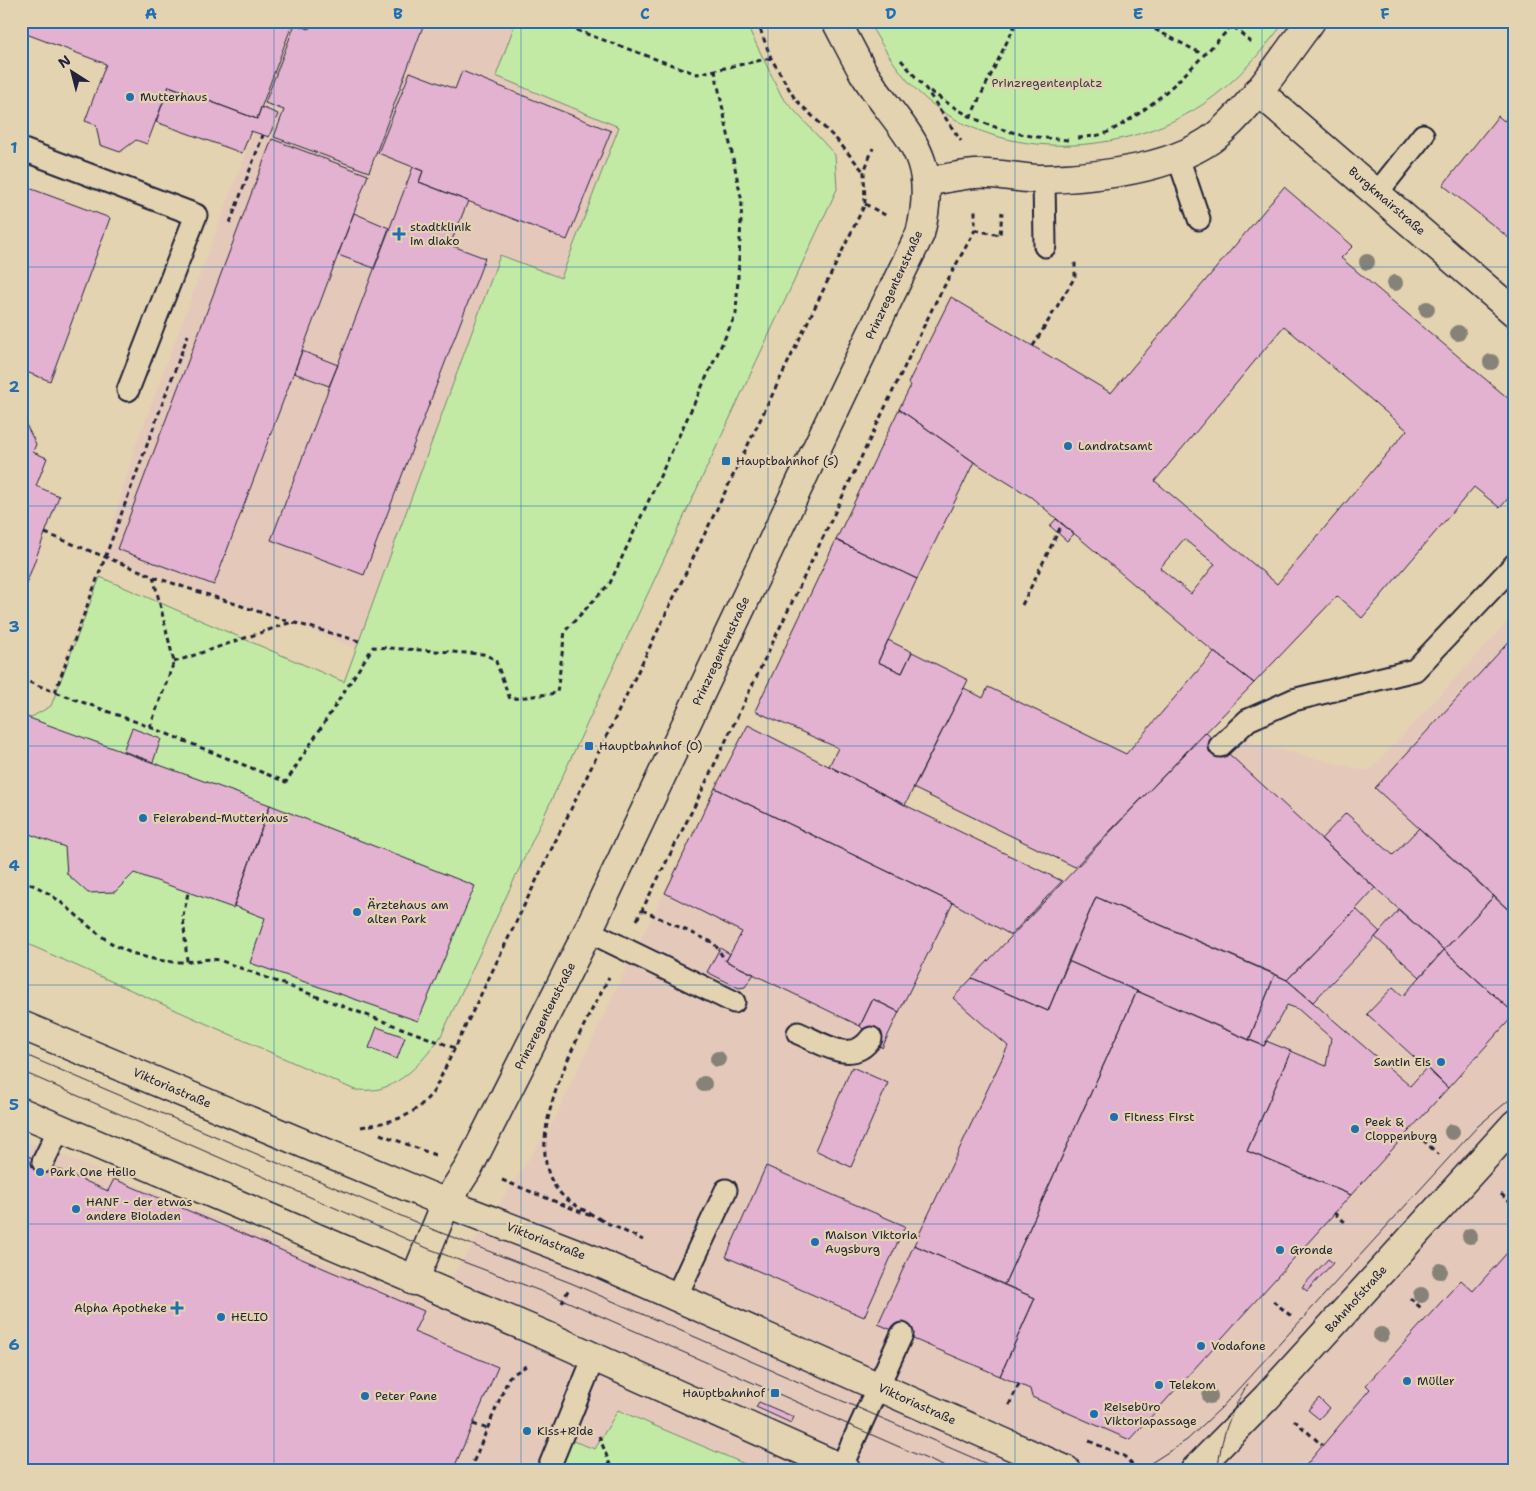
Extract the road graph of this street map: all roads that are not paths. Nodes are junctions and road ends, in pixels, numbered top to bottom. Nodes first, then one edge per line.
1 (836, 21) edge
2 (1311, 21) edge
3 (1258, 91) junction
4 (1423, 134) dead end
5 (21, 149) edge
6 (1178, 156) junction
7 (1044, 179) junction
8 (927, 182) junction
9 (1377, 192) junction
10 (1199, 219) dead end
11 (1046, 246) dead end
12 (1515, 313) edge
13 (128, 390) dead end
14 (1515, 564) edge
15 (1220, 746) dead end
16 (588, 931) junction
17 (734, 1002) dead end
18 (21, 1025) edge
19 (798, 1033) dead end
20 (871, 1038) dead end
21 (21, 1112) edge
22 (1515, 1124) edge
23 (59, 1129) junction
24 (43, 1162) dead end
25 (726, 1190) dead end
26 (446, 1203) junction
27 (414, 1281) junction
28 (676, 1297) junction
29 (902, 1334) dead end
30 (594, 1357) junction
31 (879, 1388) junction
32 (842, 1469) edge
33 (548, 1470) edge
34 (1066, 1470) edge
35 (1195, 1470) edge

1 - 8 street, Prinzregentenstraße
2 - 3 street
3 - 6 street
3 - 9 street, Burgkmairstraße
4 - 9 lane
5 - 13 lane
6 - 7 street
6 - 10 lane
7 - 8 street
7 - 11 lane
8 - 16 street, Prinzregentenstraße
9 - 12 street, Burgkmairstraße
14 - 15 lane
16 - 17 lane
16 - 26 street, Prinzregentenstraße
18 - 26 street, Viktoriastraße
19 - 20 lane
21 - 23 street
22 - 35 street, Bahnhofstraße
23 - 24 lane
23 - 27 street
25 - 28 lane
26 - 27 street, Prinzregentenstraße
26 - 28 street, Viktoriastraße
27 - 30 street
28 - 31 street, Viktoriastraße
29 - 31 lane
30 - 32 street
30 - 33 lane
31 - 32 lane
31 - 34 street, Viktoriastraße

